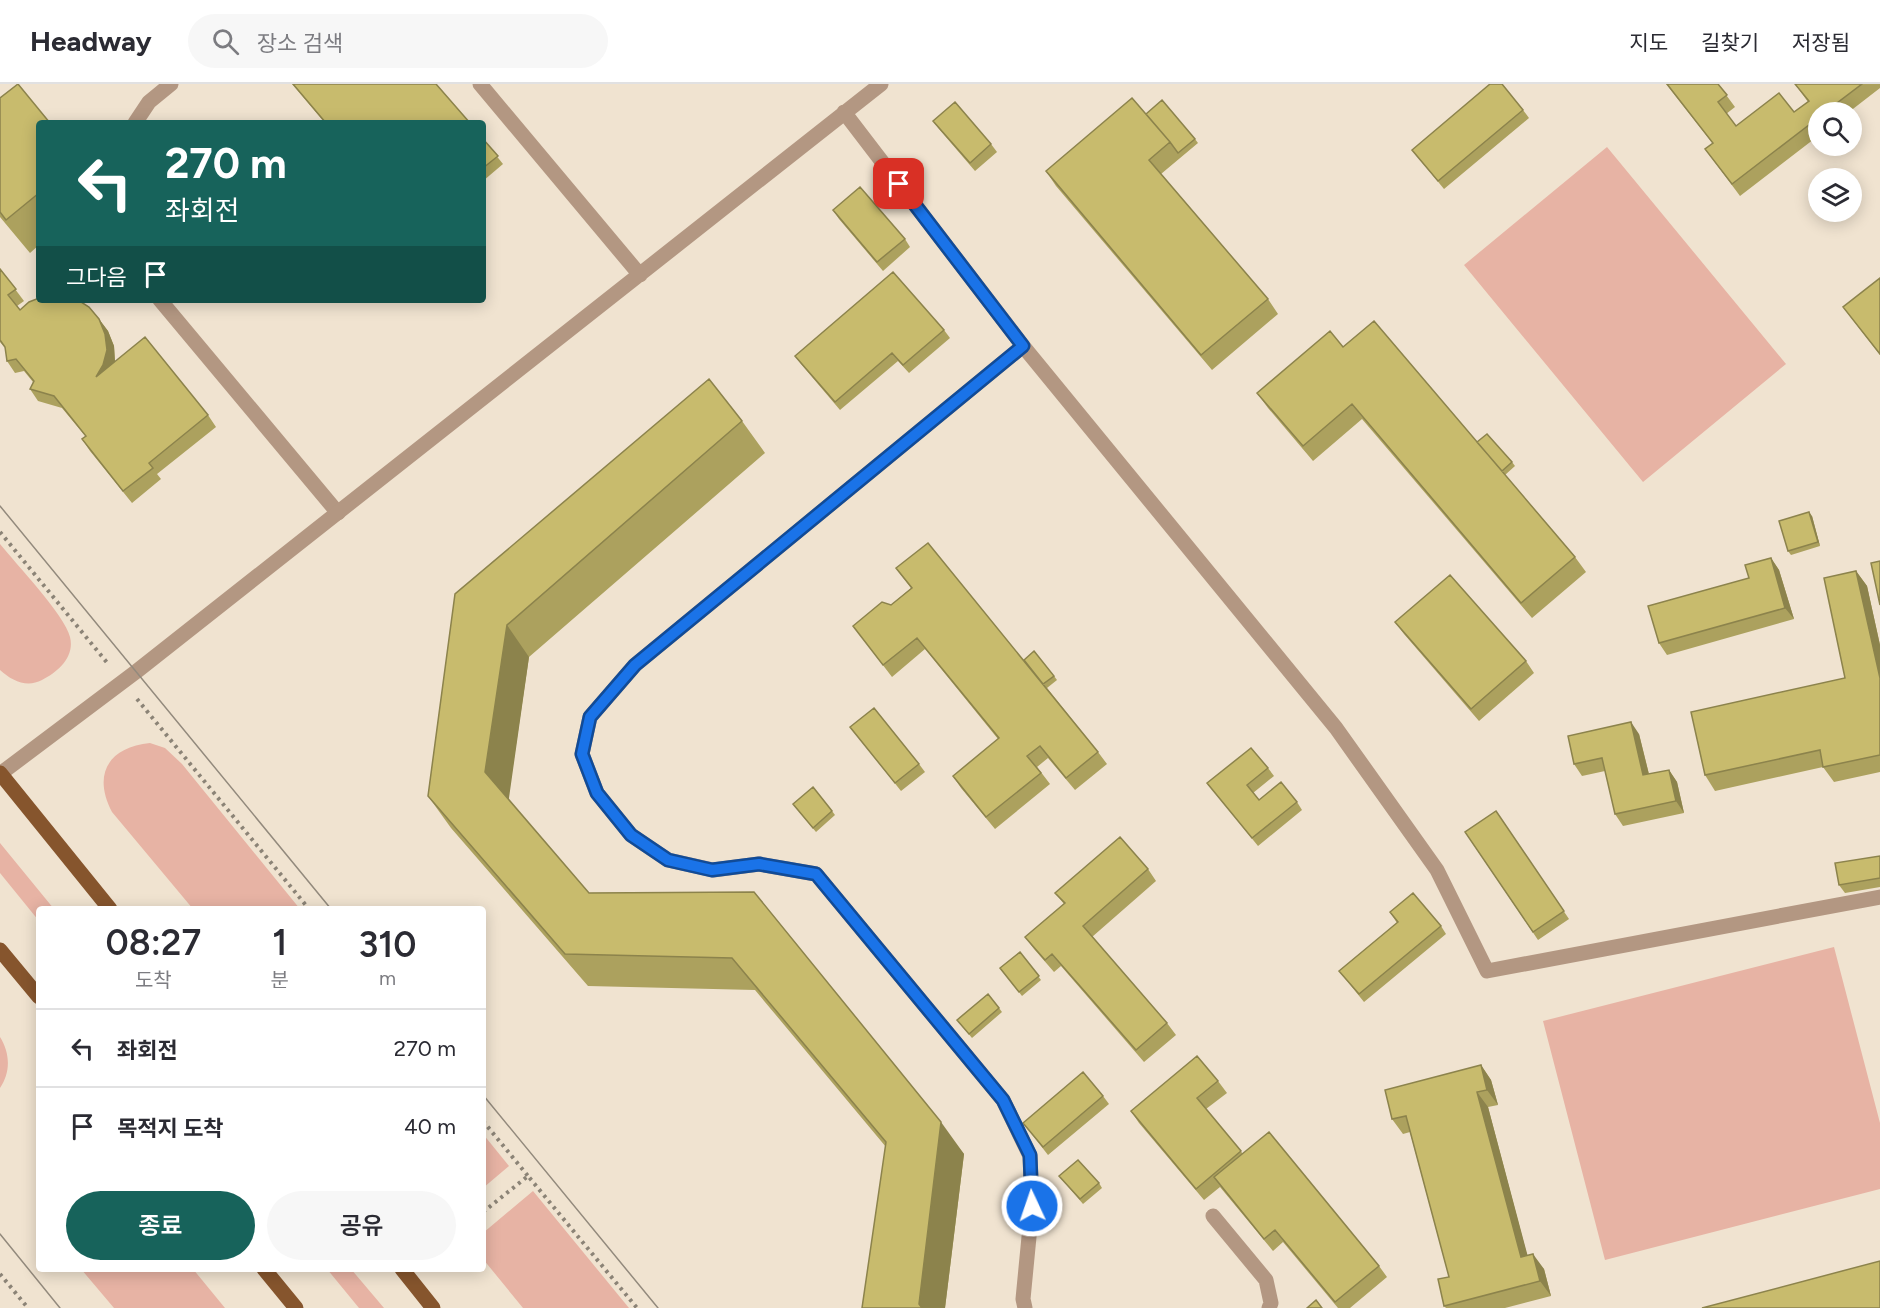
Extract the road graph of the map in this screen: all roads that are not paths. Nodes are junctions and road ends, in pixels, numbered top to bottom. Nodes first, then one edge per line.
1 (171, 84) edge
2 (480, 84) edge
3 (881, 84) edge
4 (844, 112) junction
5 (137, 120) edge
6 (640, 275) junction
7 (163, 303) edge
8 (1023, 346) junction
9 (338, 513) junction
10 (0, 773) edge
11 (1880, 897) edge
12 (108, 906) edge
13 (0, 950) edge
14 (36, 993) edge
15 (1213, 1216) dead end
16 (266, 1272) edge
17 (404, 1272) edge
18 (296, 1308) edge
19 (433, 1308) edge
20 (1025, 1308) edge
21 (1269, 1308) edge

1 - 5 street
2 - 6 street
3 - 4 street
4 - 6 street
4 - 8 street
6 - 9 street
7 - 9 street
8 - 11 street
8 - 20 street
9 - 10 street
10 - 12 main road
13 - 14 main road
15 - 21 street
16 - 18 main road
17 - 19 main road

